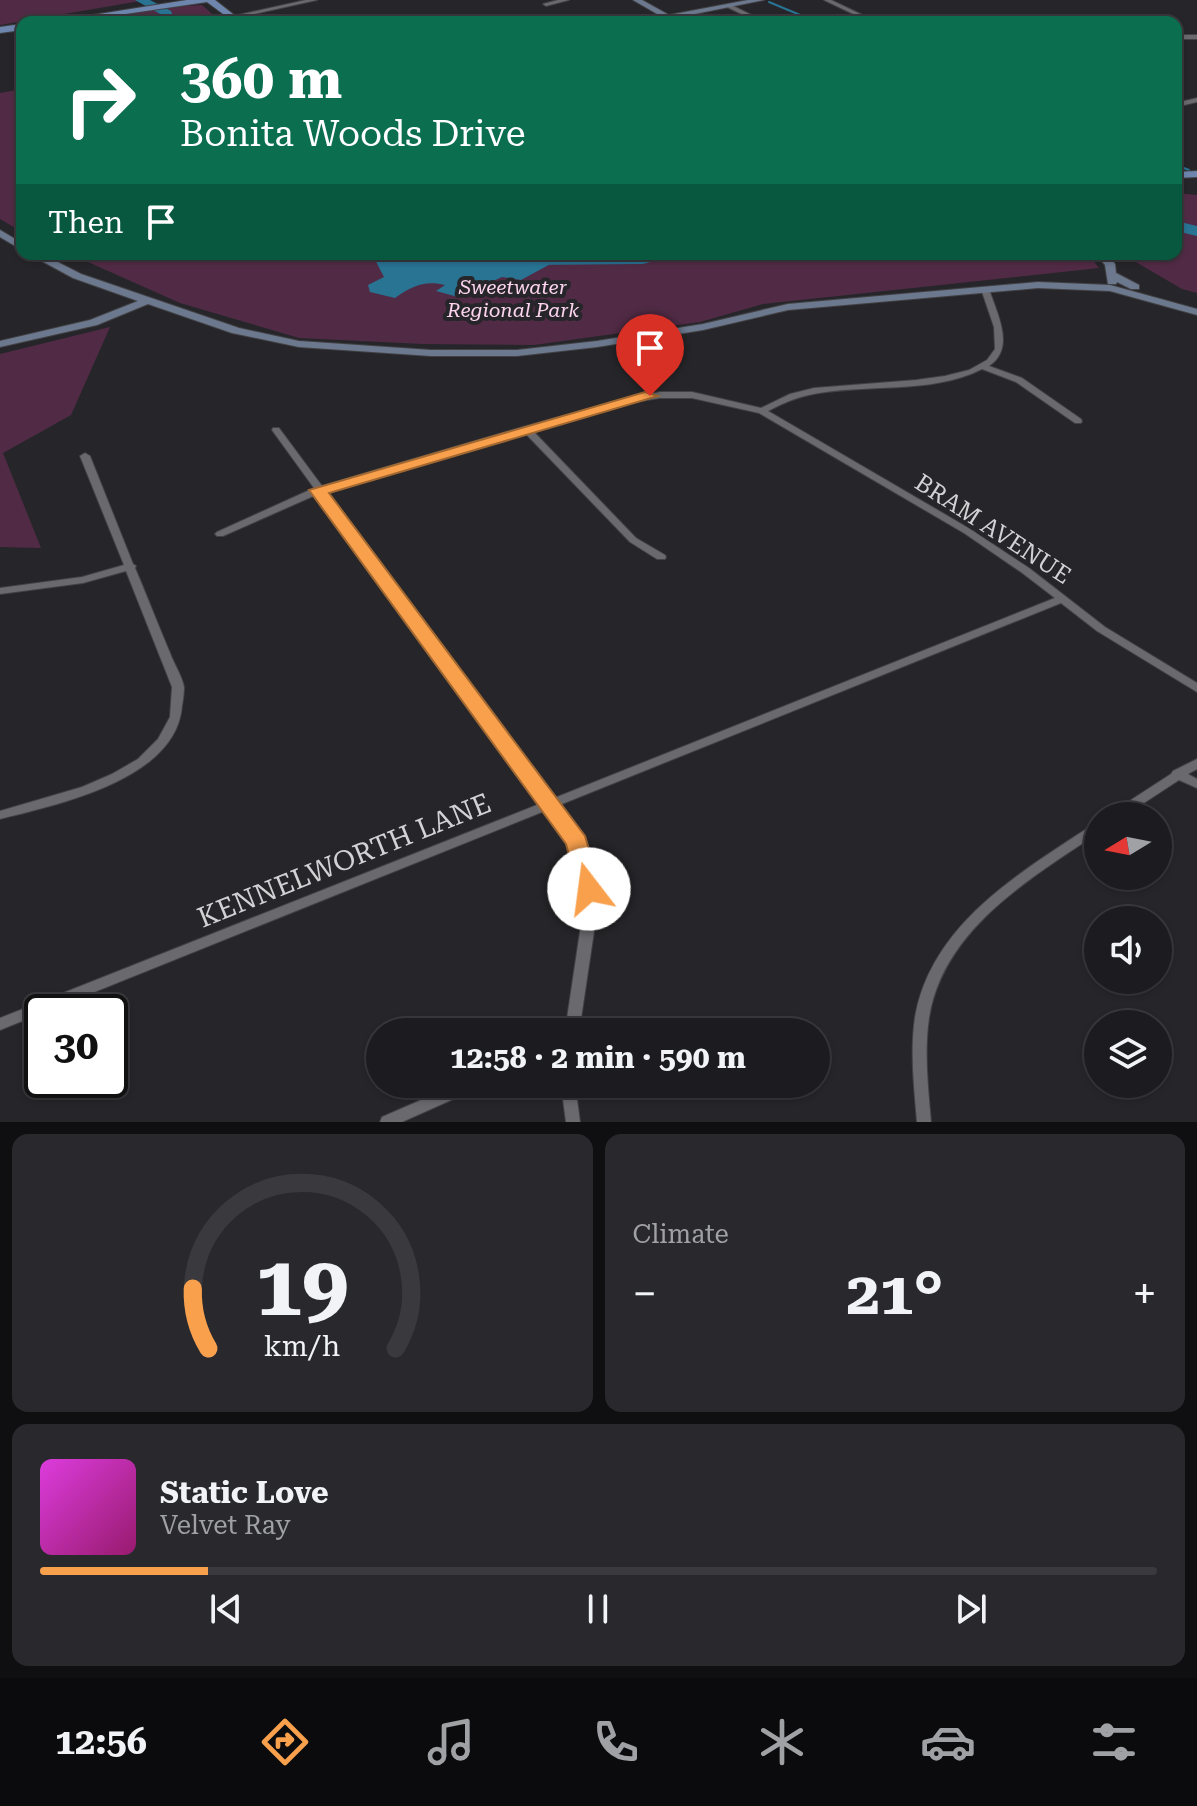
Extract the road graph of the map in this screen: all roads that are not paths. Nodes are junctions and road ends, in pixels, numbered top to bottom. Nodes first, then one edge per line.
1 (207, 0) edge
2 (314, 0) edge
3 (566, 0) edge
4 (637, 0) edge
5 (760, 0) edge
6 (827, 0) edge
7 (190, 2) edge
8 (543, 2) edge
9 (729, 6) junction
10 (94, 16) edge
11 (231, 16) edge
12 (248, 16) edge
13 (666, 16) edge
14 (674, 16) edge
15 (750, 16) edge
16 (861, 16) edge
17 (46, 260) edge
18 (1106, 260) edge
19 (1112, 275) junction
20 (1110, 288) junction
21 (985, 289) junction
22 (149, 300) junction
23 (1197, 309) edge
24 (0, 344) edge
25 (984, 367) junction
26 (762, 411) junction
27 (1078, 421) dead end
28 (526, 429) junction
29 (276, 430) dead end
30 (85, 456) dead end
31 (318, 490) junction
32 (220, 534) dead end
33 (661, 557) dead end
34 (131, 566) junction
35 (0, 591) edge
36 (1063, 599) junction
37 (1197, 688) edge
38 (1197, 763) edge
39 (1177, 774) junction
40 (1197, 784) edge
41 (1136, 802) edge
42 (550, 804) junction
43 (0, 815) edge
44 (1084, 837) edge
45 (574, 1018) edge
46 (0, 1024) edge
47 (441, 1098) edge
48 (570, 1098) edge
49 (387, 1122) edge
50 (573, 1122) edge
51 (924, 1122) edge

1 - 7 main road
1 - 11 main road
2 - 12 street
3 - 8 street
4 - 13 main road
5 - 9 main road
6 - 16 street
7 - 10 main road
9 - 14 main road
9 - 15 street
17 - 22 main road
18 - 19 main road
19 - 20 main road
19 - 23 main road
20 - 21 main road
20 - 23 main road
21 - 22 main road
21 - 25 street
22 - 24 main road
25 - 26 street
25 - 27 street
26 - 28 street, BRAM AVENUE
26 - 36 street, BRAM AVENUE
28 - 31 street, BRAM AVENUE
28 - 33 street
29 - 31 street
30 - 34 street
31 - 32 street, BRAM AVENUE
31 - 42 street
34 - 35 street
34 - 43 street
36 - 37 street, BRAM AVENUE
36 - 42 street, KENNELWORTH LANE
38 - 39 street
39 - 40 street
39 - 41 street
42 - 45 street
42 - 46 street, KENNELWORTH LANE
44 - 51 street
47 - 49 street
48 - 50 street

